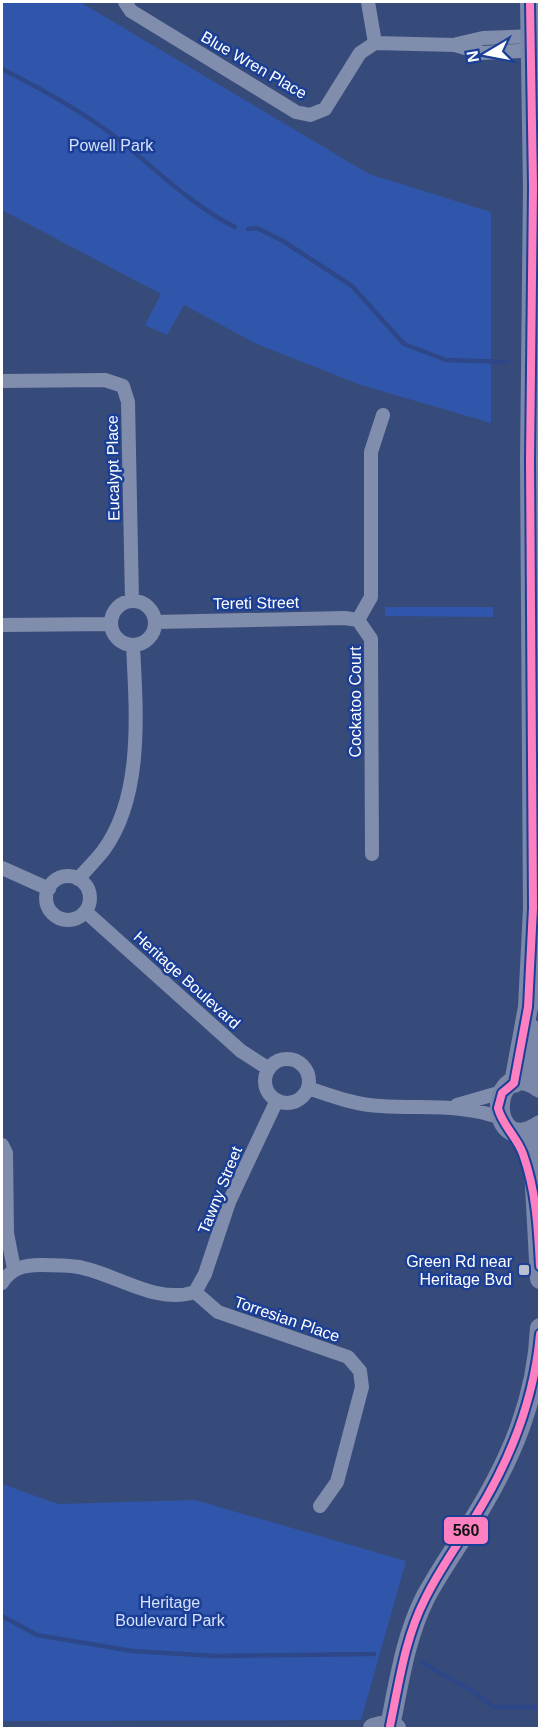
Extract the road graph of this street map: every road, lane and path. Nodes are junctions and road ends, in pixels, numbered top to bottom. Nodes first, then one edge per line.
1 (125, 2) edge
2 (368, 2) edge
3 (530, 2) edge
4 (375, 43) junction
5 (535, 43) edge
6 (540, 307) edge
7 (532, 334) junction
8 (2, 381) edge
9 (384, 415) dead end
10 (132, 601) junction
11 (358, 620) junction
12 (155, 622) junction
13 (2, 624) edge
14 (111, 624) junction
15 (133, 645) junction
16 (372, 854) dead end
17 (2, 868) edge
18 (78, 879) junction
19 (49, 889) junction
20 (86, 912) junction
21 (528, 1007) junction
22 (269, 1069) junction
23 (539, 1087) edge
24 (308, 1088) junction
25 (508, 1088) junction
26 (277, 1100) junction
27 (453, 1107) junction
28 (506, 1124) junction
29 (540, 1126) edge
30 (2, 1145) edge
31 (536, 1193) junction
32 (14, 1269) junction
33 (540, 1279) edge
34 (2, 1283) edge
35 (195, 1292) junction
36 (540, 1328) edge
37 (320, 1506) dead end
38 (386, 1728) edge

1 - 4 street, Blue Wren Place
2 - 4 street
3 - 5 street
4 - 5 street
5 - 7 street
6 - 7 street
7 - 21 street
8 - 10 street, Eucalypt Place
9 - 11 street
10 - 12 street
10 - 14 street
11 - 12 street, Tereti Street
11 - 16 street, Cockatoo Court
12 - 15 street
13 - 14 street
14 - 15 street
15 - 18 street
17 - 19 street
18 - 19 street
18 - 20 street
19 - 20 street
20 - 22 street, Heritage Boulevard
21 - 23 street
21 - 25 street
22 - 24 street
22 - 26 street
23 - 25 street
24 - 26 street
24 - 27 street
25 - 27 street
25 - 28 street
26 - 35 street, Tawny Street
27 - 28 street
28 - 29 street
28 - 31 street
29 - 31 street
30 - 32 street
31 - 33 street
32 - 34 street
32 - 35 street
35 - 37 street, Torresian Place
36 - 38 street

